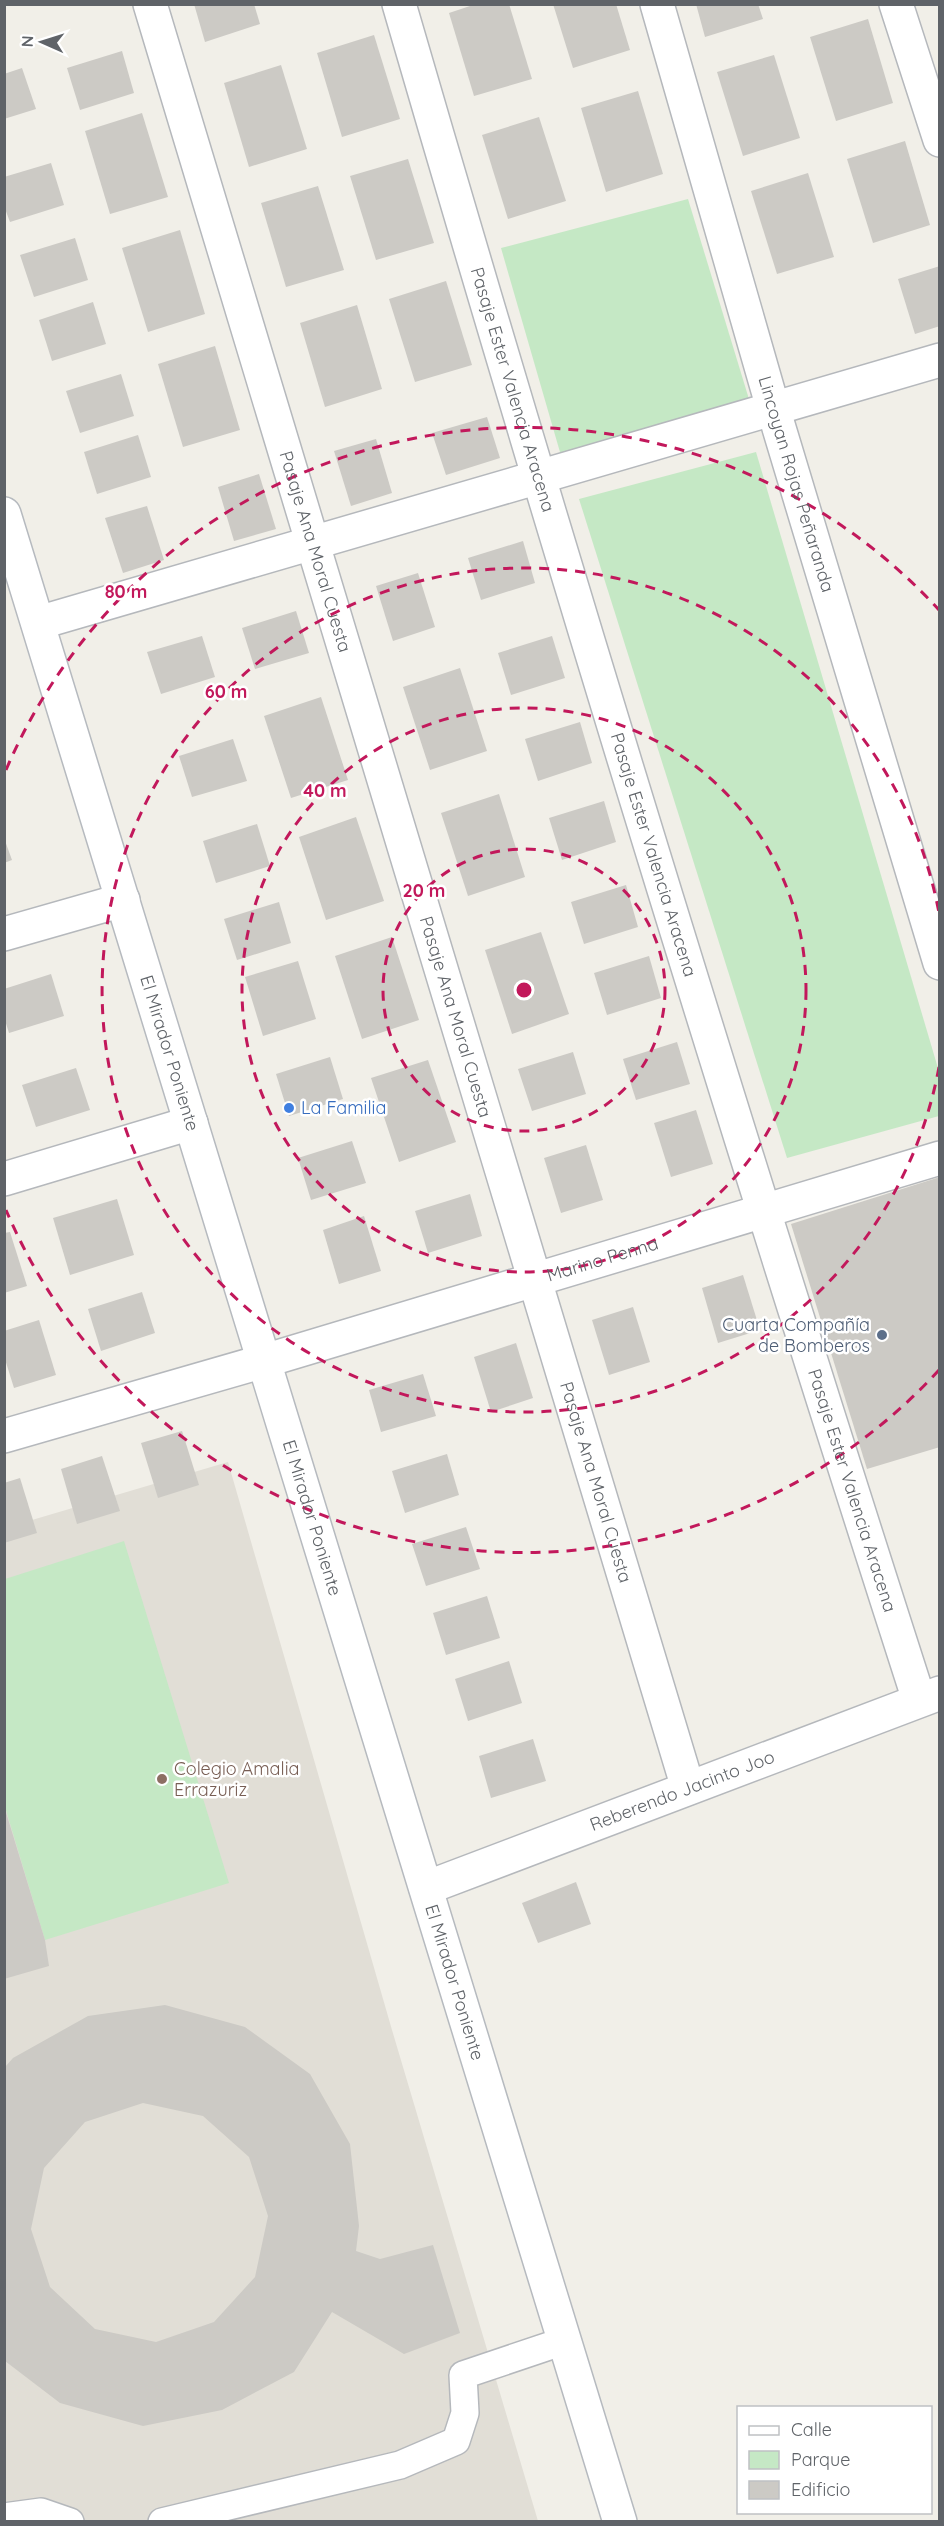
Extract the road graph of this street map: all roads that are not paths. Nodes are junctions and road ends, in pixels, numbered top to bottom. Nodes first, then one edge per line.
1 (150, 4) edge
2 (399, 4) edge
3 (657, 4) edge
4 (896, 4) edge
5 (939, 140) edge
6 (939, 360) edge
7 (774, 408) junction
8 (536, 477) junction
9 (4, 514) edge
10 (312, 542) junction
11 (38, 623) junction
12 (123, 900) junction
13 (4, 934) edge
14 (939, 963) edge
15 (191, 1123) junction
16 (939, 1158) edge
17 (4, 1179) edge
18 (762, 1212) junction
19 (535, 1280) junction
20 (264, 1361) junction
21 (4, 1436) edge
22 (929, 1697) edge
23 (688, 1788) junction
24 (426, 1888) junction
25 (564, 2342) junction
26 (4, 2517) edge
27 (70, 2522) edge
28 (162, 2522) edge
29 (620, 2522) edge

1 - 10 street, Pasaje Ana Moral Cuesta
2 - 8 street, Pasaje Ester Valencia Aracena
3 - 7 street, Lincoyan Rojas Peñaranda
4 - 5 street
6 - 7 street
7 - 8 street
7 - 14 street, Lincoyan Rojas Peñaranda
8 - 10 street
8 - 18 street, Pasaje Ester Valencia Aracena
9 - 11 street, El Mirador Poniente
10 - 11 street
10 - 19 street, Pasaje Ana Moral Cuesta
11 - 12 street, El Mirador Poniente
12 - 13 street
12 - 15 street, El Mirador Poniente
15 - 17 street
15 - 20 street, El Mirador Poniente
16 - 18 street, Marino Penna
18 - 19 street, Marino Penna
18 - 22 street, Pasaje Ester Valencia Aracena
19 - 20 street, Marino Penna
19 - 23 street, Pasaje Ana Moral Cuesta
20 - 21 street, Marino Penna
20 - 24 street, El Mirador Poniente
22 - 23 street, Reberendo Jacinto Joo
23 - 24 street, Reberendo Jacinto Joo
24 - 25 street, El Mirador Poniente
25 - 28 lane
25 - 29 street, El Mirador Poniente
26 - 27 lane

